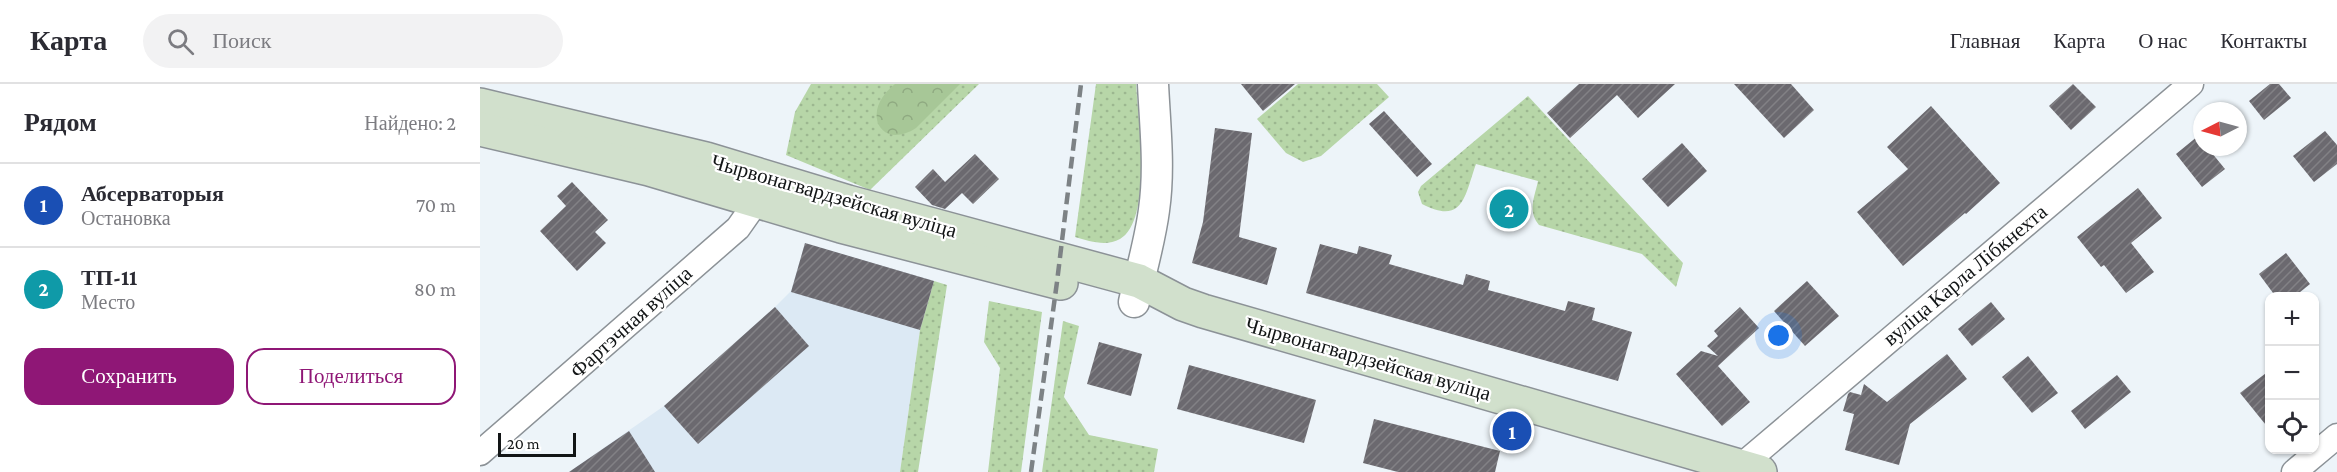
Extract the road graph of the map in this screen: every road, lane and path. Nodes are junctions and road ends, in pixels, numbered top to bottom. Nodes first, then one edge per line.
1 (1152, 84) edge
2 (2191, 84) edge
3 (480, 105) edge
4 (480, 129) edge
5 (761, 189) junction
6 (1137, 291) junction
7 (2337, 436) edge
8 (480, 453) edge
9 (1750, 469) edge
10 (2294, 472) edge

1 - 6 street
2 - 9 street, вуліца Карла Лібкнехта
3 - 5 main road, Чырвонагвардзейская вуліца
4 - 5 main road, Чырвонагвардзейская вуліца
5 - 6 main road, Чырвонагвардзейская вуліца
5 - 8 street, Фартэчная вуліца
6 - 9 main road, Чырвонагвардзейская вуліца
7 - 10 street

